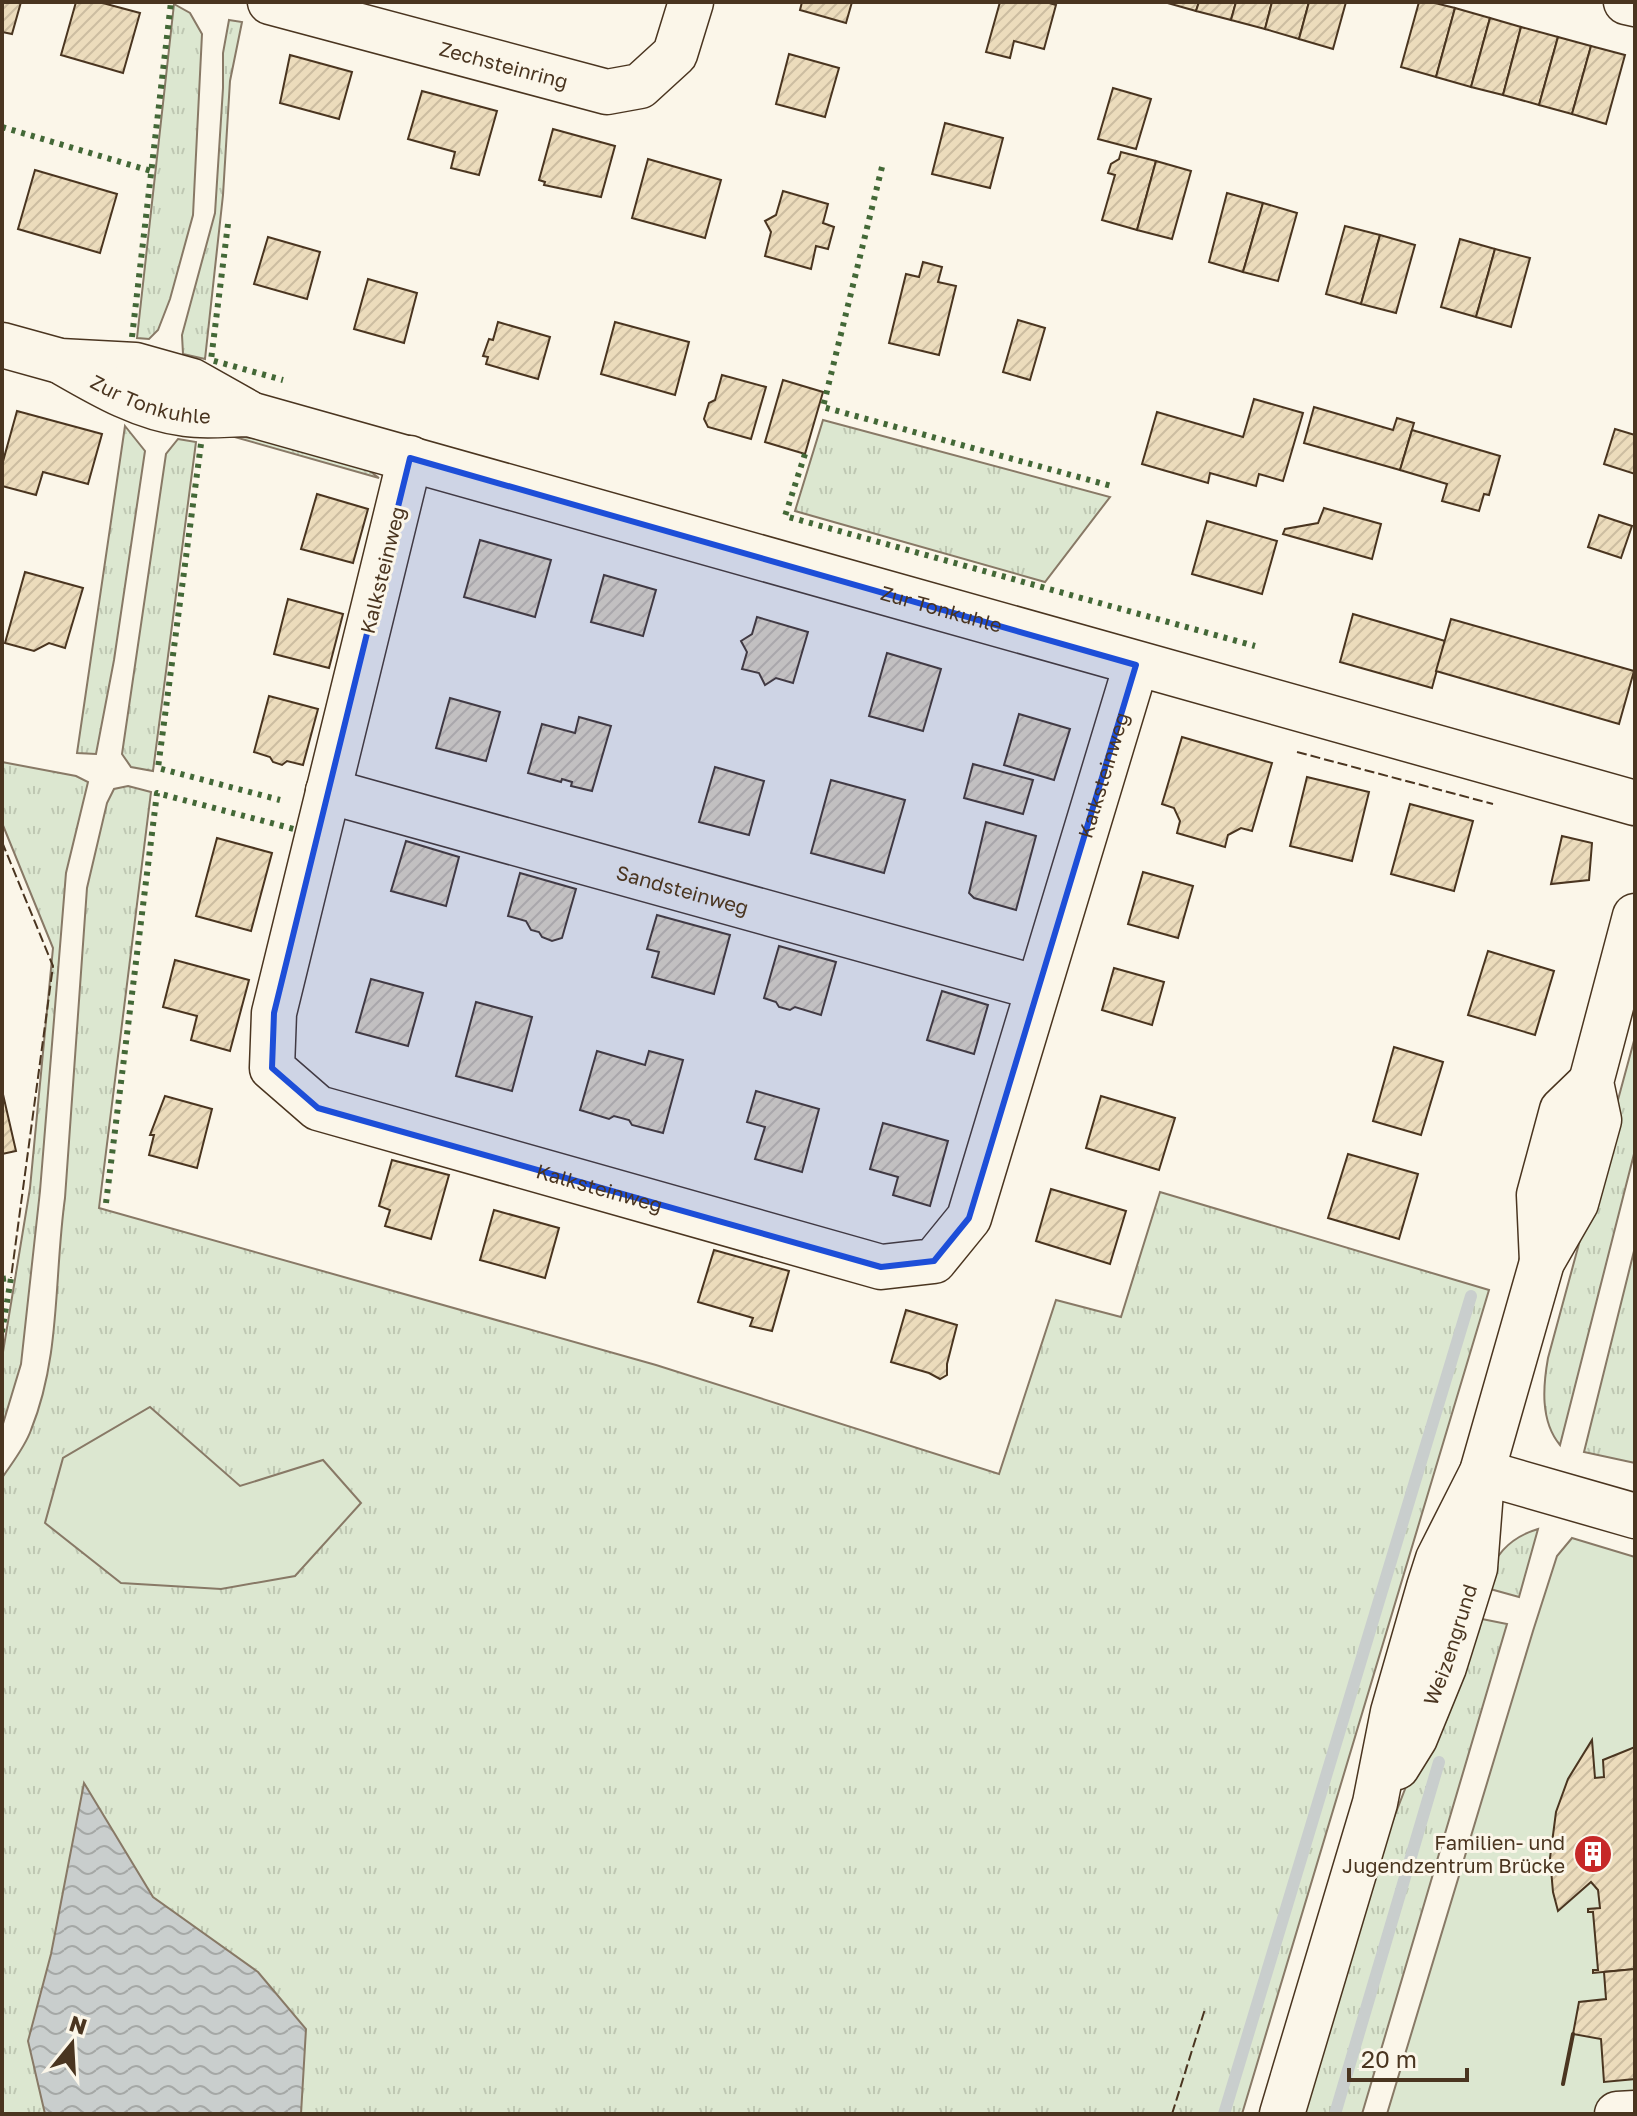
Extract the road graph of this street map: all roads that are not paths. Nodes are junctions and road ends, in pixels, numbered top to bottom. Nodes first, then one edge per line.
1 (270, 2) edge
2 (691, 2) edge
3 (1626, 2) edge
4 (1635, 4) edge
5 (2, 345) edge
6 (410, 458) junction
7 (1136, 665) junction
8 (328, 791) junction
9 (1635, 803) edge
10 (1635, 916) edge
11 (1038, 988) junction
12 (1482, 1472) junction
13 (1635, 1516) edge
14 (1635, 2113) edge
15 (1282, 2114) edge
16 (1617, 2114) edge

1 - 2 street, Zechsteinring
3 - 4 street
5 - 6 street, Zur Tonkuhle
6 - 7 street, Zur Tonkuhle
6 - 8 street, Kalksteinweg
7 - 9 street, Zur Tonkuhle
7 - 11 street, Kalksteinweg
8 - 11 street, Sandsteinweg
8 - 11 street, Kalksteinweg
10 - 12 street, Weizengrund
12 - 13 street
12 - 15 street, Weizengrund
14 - 16 street

